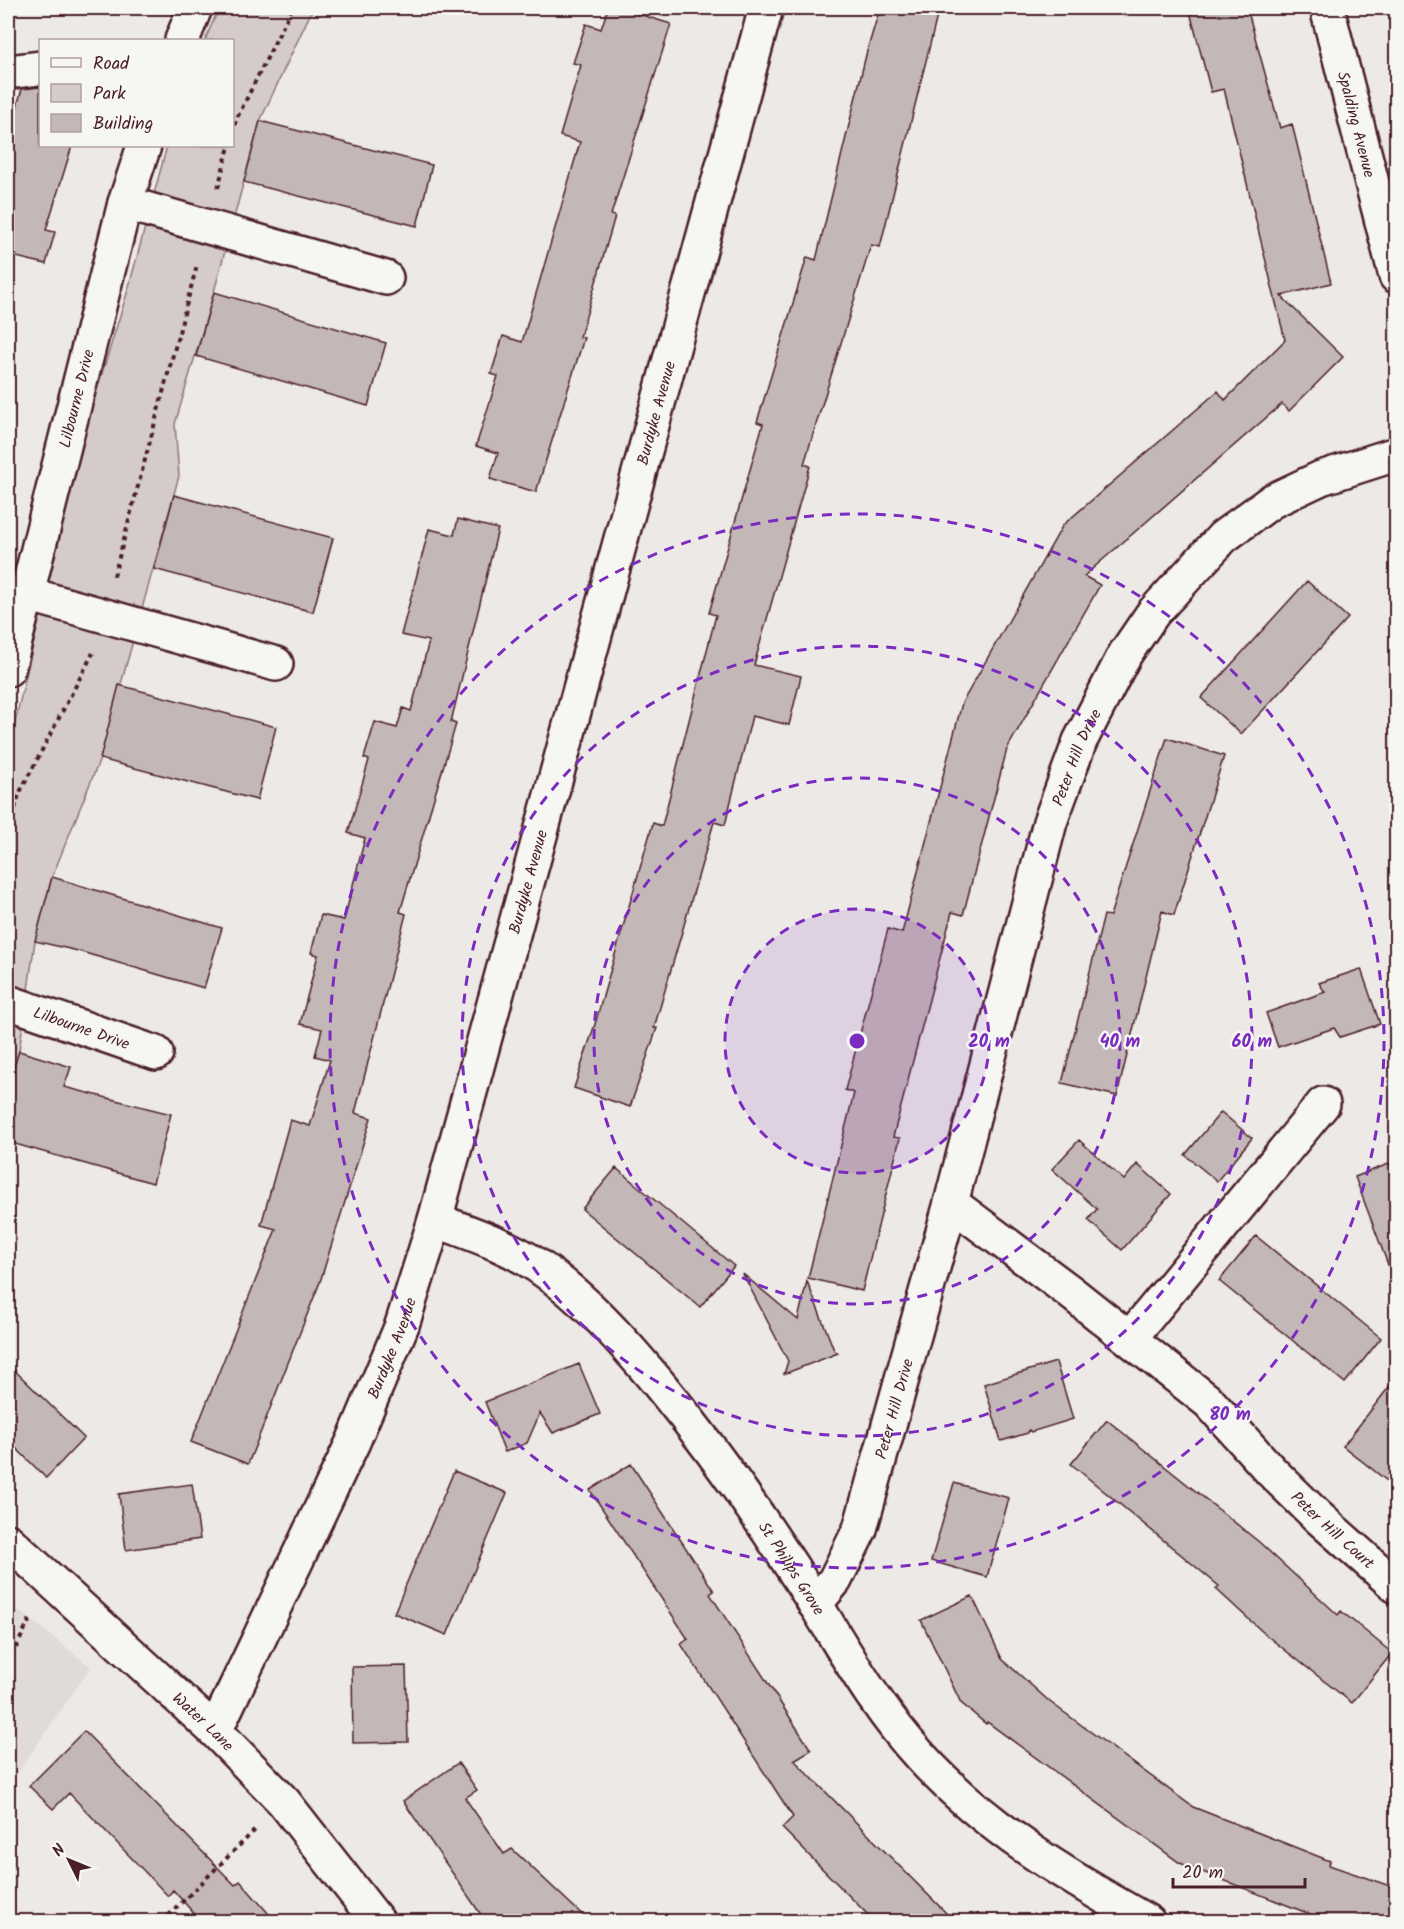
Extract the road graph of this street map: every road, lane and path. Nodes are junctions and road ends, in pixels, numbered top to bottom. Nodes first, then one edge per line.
1 (195, 8) edge
2 (292, 8) edge
3 (766, 8) edge
4 (1327, 8) edge
5 (182, 39) edge
6 (39, 68) edge
7 (8, 72) edge
8 (234, 127) edge
9 (144, 147) edge
10 (229, 147) edge
11 (125, 203) junction
12 (207, 226) junction
13 (1396, 276) edge
14 (386, 278) dead end
15 (1396, 454) edge
16 (27, 594) junction
17 (103, 617) junction
18 (276, 664) dead end
19 (8, 669) edge
20 (8, 835) edge
21 (8, 1002) edge
22 (156, 1053) dead end
23 (1323, 1104) dead end
24 (951, 1203) junction
25 (435, 1220) junction
26 (1130, 1338) junction
27 (8, 1541) edge
28 (1396, 1586) edge
29 (71, 1601) junction
30 (815, 1604) junction
31 (8, 1664) edge
32 (215, 1731) junction
33 (284, 1802) junction
34 (162, 1922) edge
35 (378, 1922) edge
36 (1148, 1922) edge

1 - 5 street
2 - 8 path
3 - 25 street, Burdyke Avenue
4 - 13 street, Spalding Avenue
6 - 7 street
9 - 11 street, Lilbourne Drive
10 - 12 path
11 - 12 street
11 - 16 street, Lilbourne Drive
12 - 14 street
12 - 17 path
15 - 24 street, Peter Hill Drive
16 - 17 street
16 - 19 street, Lilbourne Drive
17 - 18 street
17 - 20 path
21 - 22 street, Lilbourne Drive
23 - 26 street
24 - 26 street
24 - 30 street, Peter Hill Drive
25 - 30 street, St Philips Grove
25 - 32 street, Burdyke Avenue
26 - 28 street, Peter Hill Court
27 - 29 street, Water Lane
29 - 31 path
29 - 32 street, Water Lane
30 - 36 street, St Philips Grove
32 - 33 street, Water Lane
33 - 34 path
33 - 35 street, Water Lane

